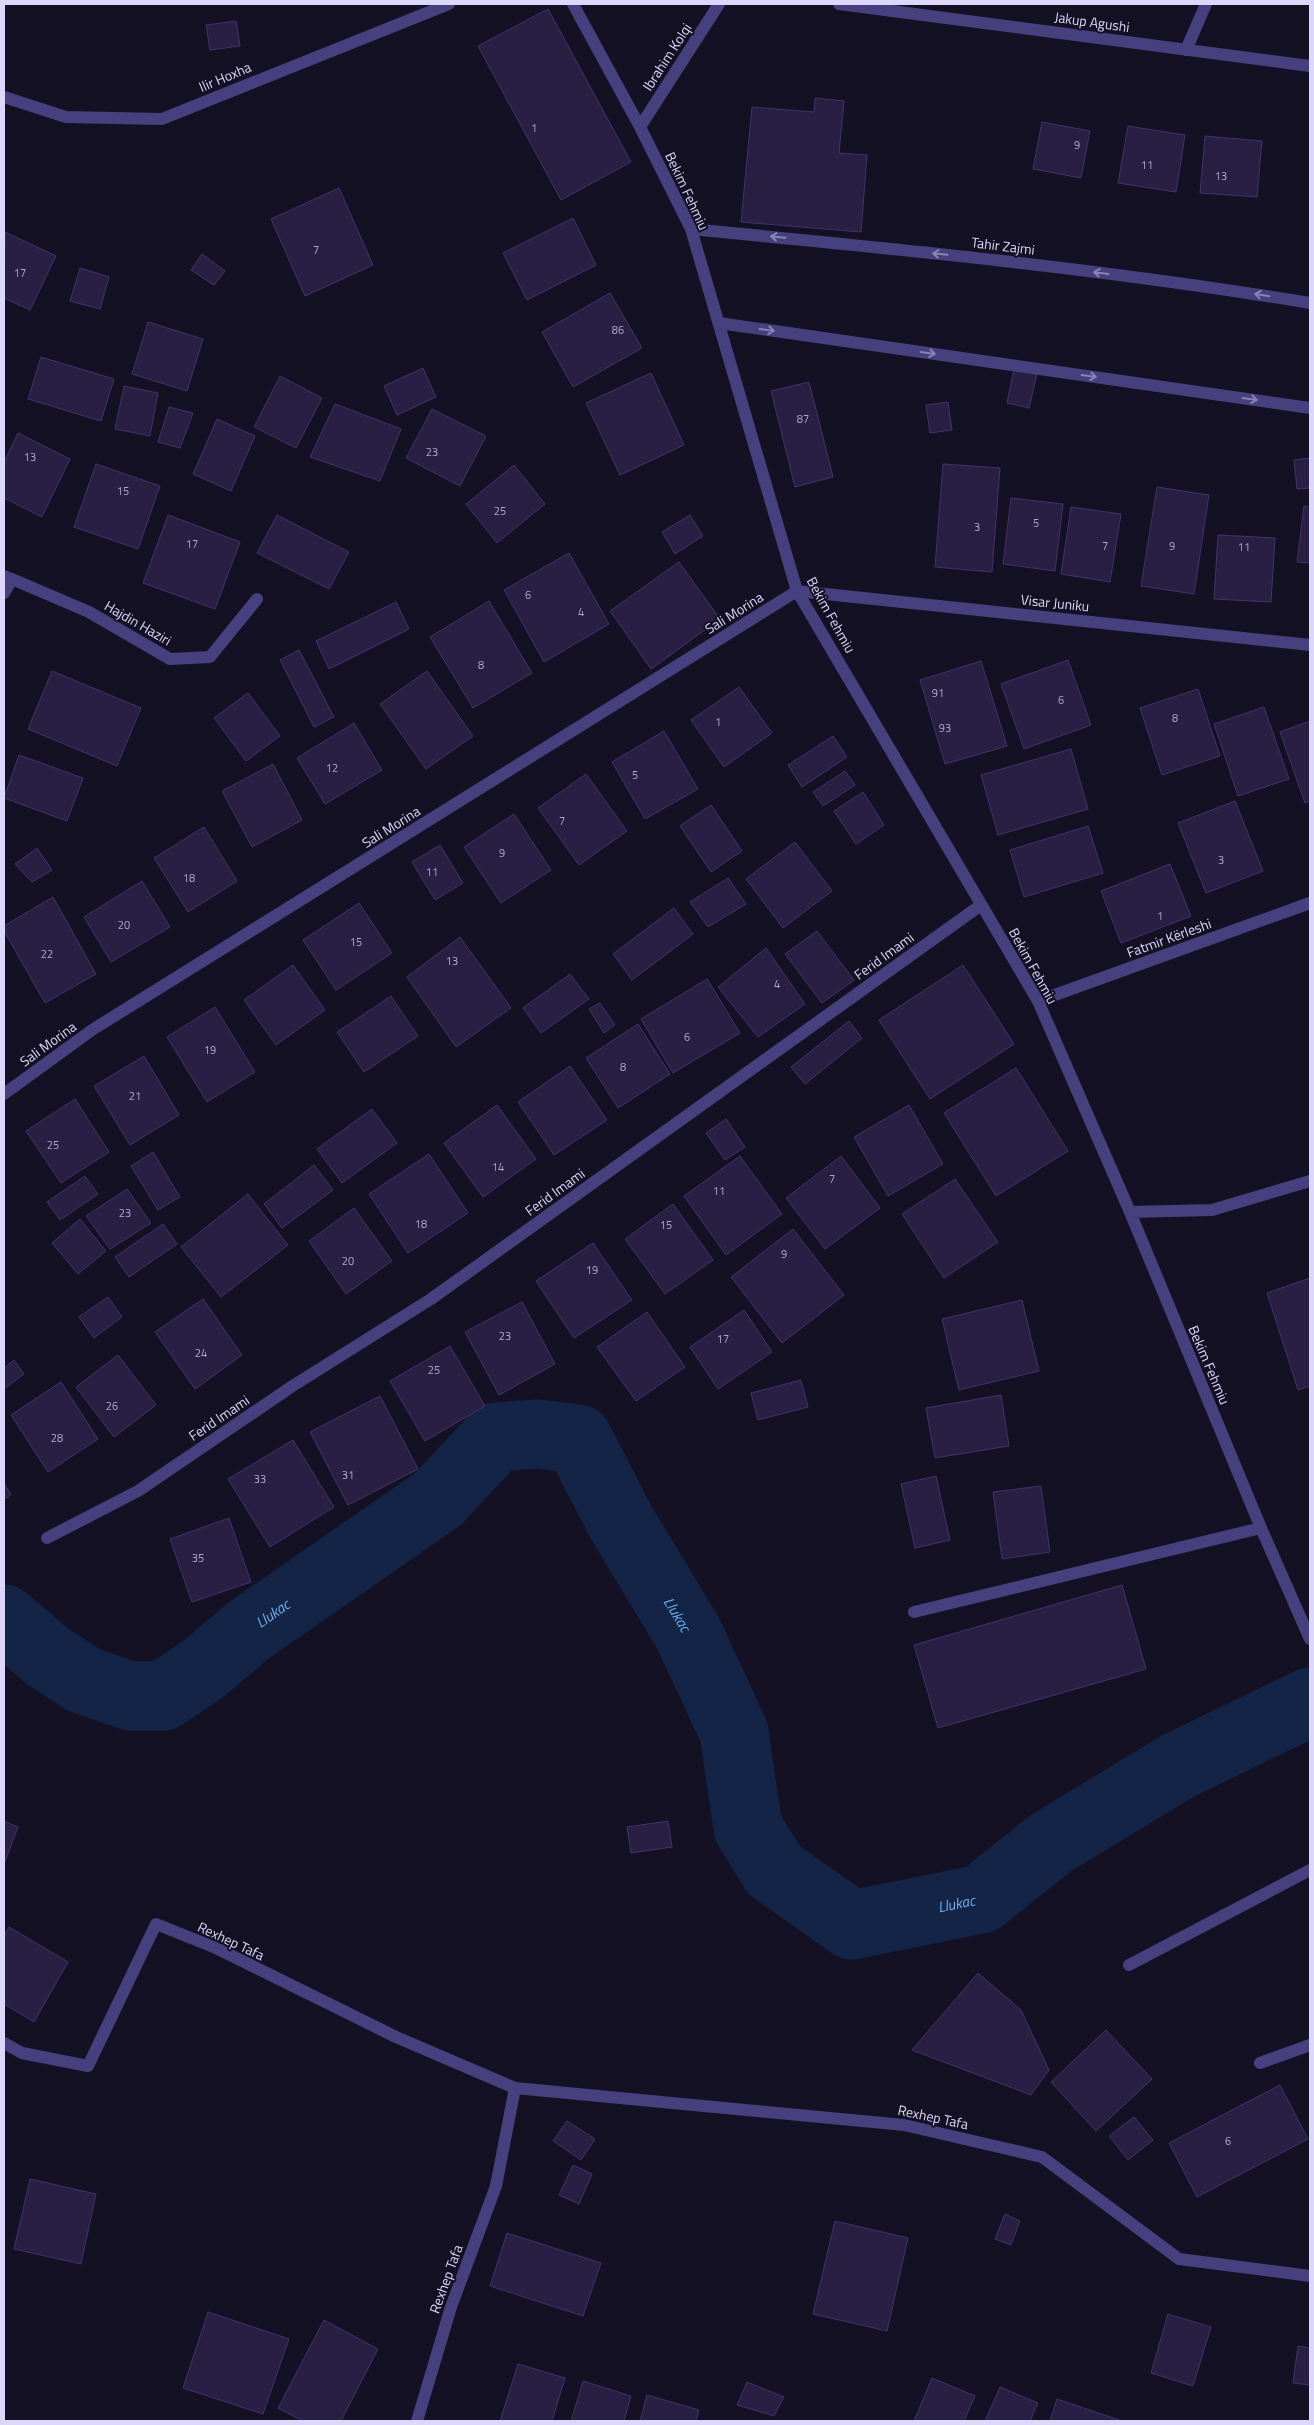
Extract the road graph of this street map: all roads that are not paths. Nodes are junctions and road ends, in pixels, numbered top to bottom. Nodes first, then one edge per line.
1 (449, 4) edge
2 (573, 4) edge
3 (720, 4) edge
4 (840, 4) edge
5 (1206, 4) edge
6 (1186, 50) junction
7 (1310, 66) edge
8 (4, 97) edge
9 (640, 127) junction
10 (691, 229) junction
11 (1310, 303) edge
12 (719, 323) junction
13 (1310, 408) edge
14 (8, 577) edge
15 (797, 591) junction
16 (4, 593) edge
17 (257, 599) dead end
18 (1310, 645) edge
19 (1310, 903) edge
20 (981, 905) junction
21 (1038, 1001) junction
22 (4, 1094) edge
23 (1310, 1181) edge
24 (1130, 1212) junction
25 (1261, 1528) junction
26 (47, 1538) dead end
27 (914, 1612) dead end
28 (1310, 1639) edge
29 (1310, 1870) edge
30 (1129, 1965) dead end
31 (4, 2043) edge
32 (1310, 2045) edge
33 (1260, 2063) dead end
34 (515, 2088) junction
35 (1310, 2276) edge
36 (417, 2421) edge

1 - 8 street, Ilir Hoxha
2 - 9 street, Bekim Fehmiu
3 - 9 street, Ibrahim Kolqi
4 - 6 street, Jakup Agushi
5 - 6 street
6 - 7 street, Jakup Agushi
9 - 10 street, Bekim Fehmiu
11 -> 10 street, Tahir Zajmi
10 - 12 street, Bekim Fehmiu
12 -> 13 street
12 - 15 street, Bekim Fehmiu
14 - 16 street, Hajdin Haziri
14 - 17 street, Hajdin Haziri
15 - 18 street, Visar Juniku
15 - 20 street, Bekim Fehmiu
15 - 22 street, Sali Morina
19 - 21 street, Fatmir Kërleshi
20 - 21 street, Bekim Fehmiu
20 - 26 street, Ferid Imami
21 - 24 street, Bekim Fehmiu
23 - 24 street
24 - 25 street, Bekim Fehmiu
25 - 27 street
25 - 28 street, Bekim Fehmiu
29 - 30 street
31 - 34 street, Rexhep Tafa
32 - 33 street
34 - 35 street, Rexhep Tafa
34 - 36 street, Rexhep Tafa

